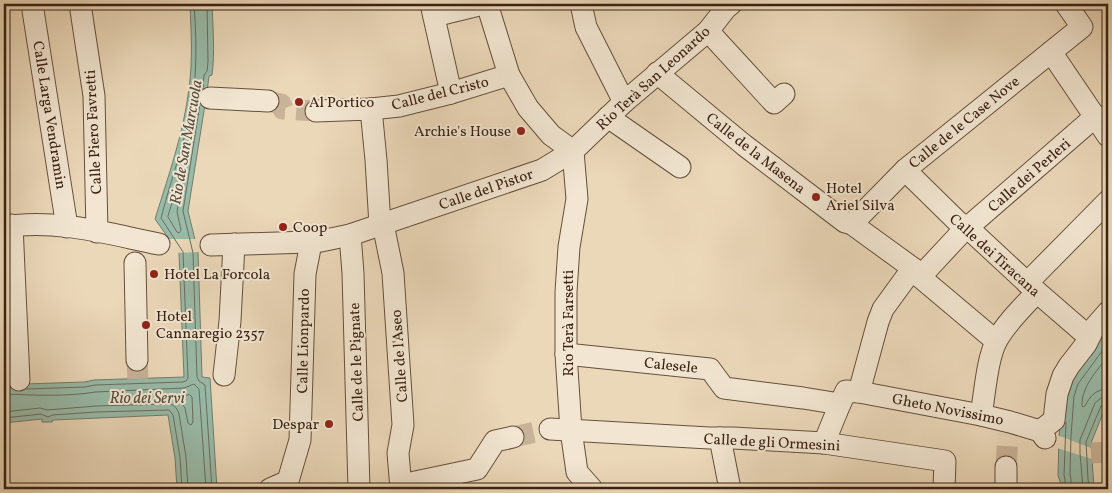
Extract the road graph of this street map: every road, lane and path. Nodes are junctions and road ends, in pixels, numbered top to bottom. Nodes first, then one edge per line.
1 (32, 4) edge
2 (80, 4) edge
3 (485, 4) edge
4 (581, 4) edge
5 (1066, 4) edge
6 (727, 5) edge
7 (432, 10) edge
8 (708, 32) junction
9 (1051, 52) junction
10 (657, 73) junction
11 (509, 75) junction
12 (451, 93) junction
13 (784, 94) dead end
14 (210, 98) dead end
15 (268, 101) tunnel mouth
16 (624, 102) junction
17 (371, 109) junction
18 (316, 111) tunnel mouth
19 (1096, 116) junction
20 (608, 117) junction
21 (1108, 136) edge
22 (573, 152) junction
23 (680, 167) dead end
24 (905, 170) junction
25 (1108, 201) edge
26 (386, 223) junction
27 (852, 224) junction
28 (8, 226) edge
29 (67, 227) junction
30 (968, 228) junction
31 (97, 232) junction
32 (350, 235) junction
33 (310, 243) junction
34 (159, 244) dead end
35 (234, 244) junction
36 (211, 245) dead end
37 (135, 250) junction
38 (917, 273) junction
39 (1032, 287) junction
40 (1108, 312) edge
41 (1089, 337) junction
42 (996, 341) junction
43 (566, 354) junction
44 (137, 360) tunnel mouth
45 (224, 375) dead end
46 (19, 380) dead end
47 (849, 396) junction
48 (981, 415) junction
49 (560, 429) junction
50 (513, 437) tunnel mouth
51 (720, 438) junction
52 (824, 443) junction
53 (1006, 468) tunnel mouth
54 (401, 487) edge
55 (270, 489) edge
56 (359, 489) edge
57 (592, 489) edge
58 (730, 489) edge
59 (944, 489) edge
60 (1006, 489) edge

1 - 29 street, Calle Larga Vendramin
2 - 31 street, Calle Piero Favretti
3 - 7 street
3 - 11 street
4 - 16 street
5 - 9 street, Calle de le Case Nove
6 - 8 street, Rio Terà San Leonardo
7 - 12 street
8 - 10 street, Rio Terà San Leonardo
8 - 13 street
9 - 19 street
9 - 24 street, Calle de le Case Nove
10 - 16 street, Rio Terà San Leonardo
10 - 27 street, Calle de la Masena
11 - 12 street, Calle del Cristo
11 - 22 street
12 - 17 street, Calle del Cristo
14 - 15 street
16 - 20 street, Rio Terà San Leonardo
17 - 18 street, Calle del Cristo
17 - 26 street, Calle de l'Aseo
19 - 21 street
19 - 30 street, Calle dei Perleri
20 - 22 street, Rio Terà San Leonardo
20 - 23 street
22 - 26 street, Calle del Pistor
22 - 43 street, Rio Terà Farsetti
24 - 27 street, Calle de le Case Nove
24 - 30 street, Calle dei Tiracana
25 - 39 street
26 - 32 street, Calle del Pistor
26 - 54 street, Calle de l'Aseo
27 - 38 street, Calle de la Masena
28 - 29 street
28 - 46 street
29 - 31 street
30 - 38 street, Calle dei Perleri
30 - 39 street, Calle dei Tiracana
31 - 37 street
32 - 33 street, Calle del Pistor
32 - 56 street, Calle de le Pignate
33 - 35 street, Calle del Pistor
33 - 55 street, Calle Lionpardo
34 - 37 street
35 - 36 street, Calle del Pistor
35 - 45 street
37 - 44 street
38 - 42 street, Calle de la Masena
38 - 47 street, Calle dei Perleri
39 - 41 street, Calle dei Tiracana
39 - 42 street
40 - 41 street
41 - 48 street, Gheto Novissimo
42 - 48 street
43 - 47 street, Calesele
43 - 49 street, Rio Terà Farsetti
47 - 48 street, Gheto Novissimo
47 - 52 street, Calle dei Perleri
49 - 51 street, Calle de gli Ormesini
49 - 57 street, Rio Terà Farsetti
50 - 54 street
51 - 52 street, Calle de gli Ormesini
51 - 58 street
52 - 59 street, Calle de gli Ormesini
53 - 60 street

